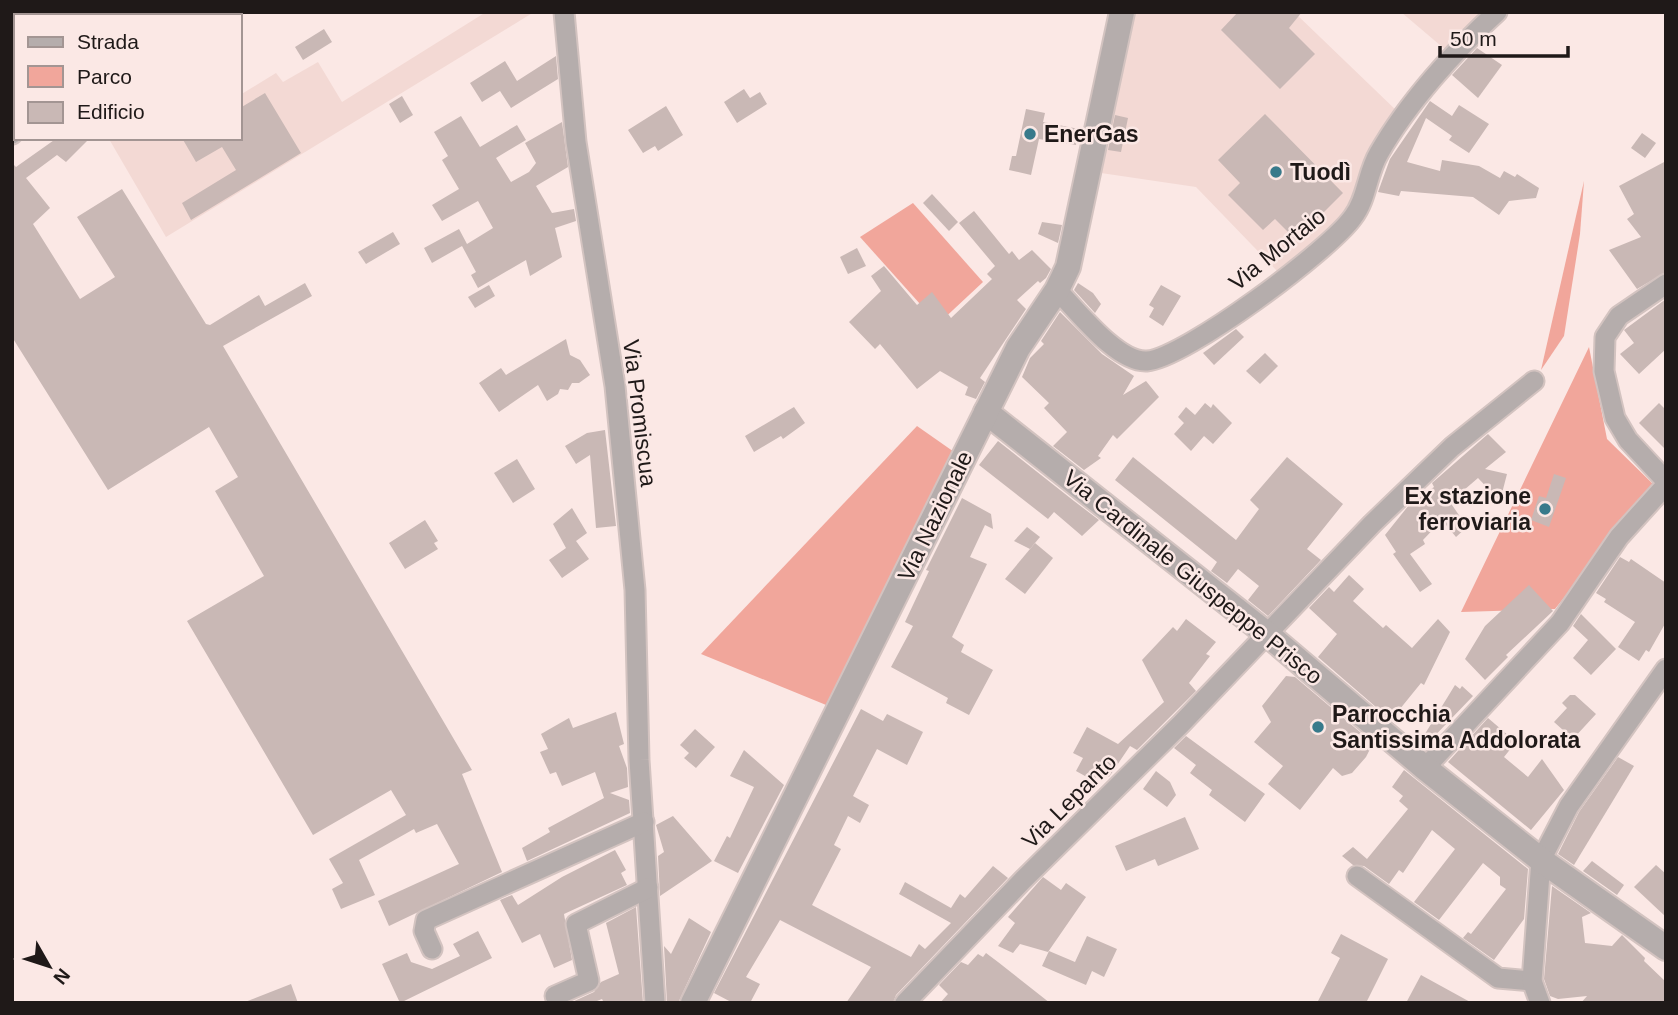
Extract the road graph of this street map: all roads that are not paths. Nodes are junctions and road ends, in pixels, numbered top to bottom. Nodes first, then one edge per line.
1 (564, 12) edge
2 (1122, 12) edge
3 (1497, 12) edge
4 (1666, 284) edge
5 (1058, 290) junction
6 (1534, 381) dead end
7 (986, 412) junction
8 (1666, 483) edge
9 (1267, 634) junction
10 (1666, 669) edge
11 (1425, 768) junction
12 (644, 821) junction
13 (1541, 860) junction
14 (1357, 876) dead end
15 (648, 888) junction
16 (1666, 948) edge
17 (432, 949) dead end
18 (1532, 981) junction
19 (555, 996) dead end
20 (655, 1003) edge
21 (693, 1003) edge
22 (905, 1003) edge
23 (1540, 1003) edge

1 - 12 street, Via Promiscua
2 - 5 street, Via Nazionale
3 - 5 street, Via Mortaio
4 - 8 street
5 - 7 street, Via Nazionale
6 - 9 street, Via Lepanto
7 - 9 street, Via Cardinale Giuspeppe Prisco
7 - 21 street, Via Nazionale
8 - 11 street
9 - 11 street, Via Cardinale Giuspeppe Prisco
9 - 22 street, Via Lepanto
10 - 13 street
11 - 13 street, Via Cardinale Giuspeppe Prisco
12 - 15 street, Via Promiscua
12 - 17 street
13 - 16 street, Via Cardinale Giuspeppe Prisco
13 - 18 street
14 - 18 street
15 - 19 street
15 - 20 street, Via Promiscua
18 - 23 street

